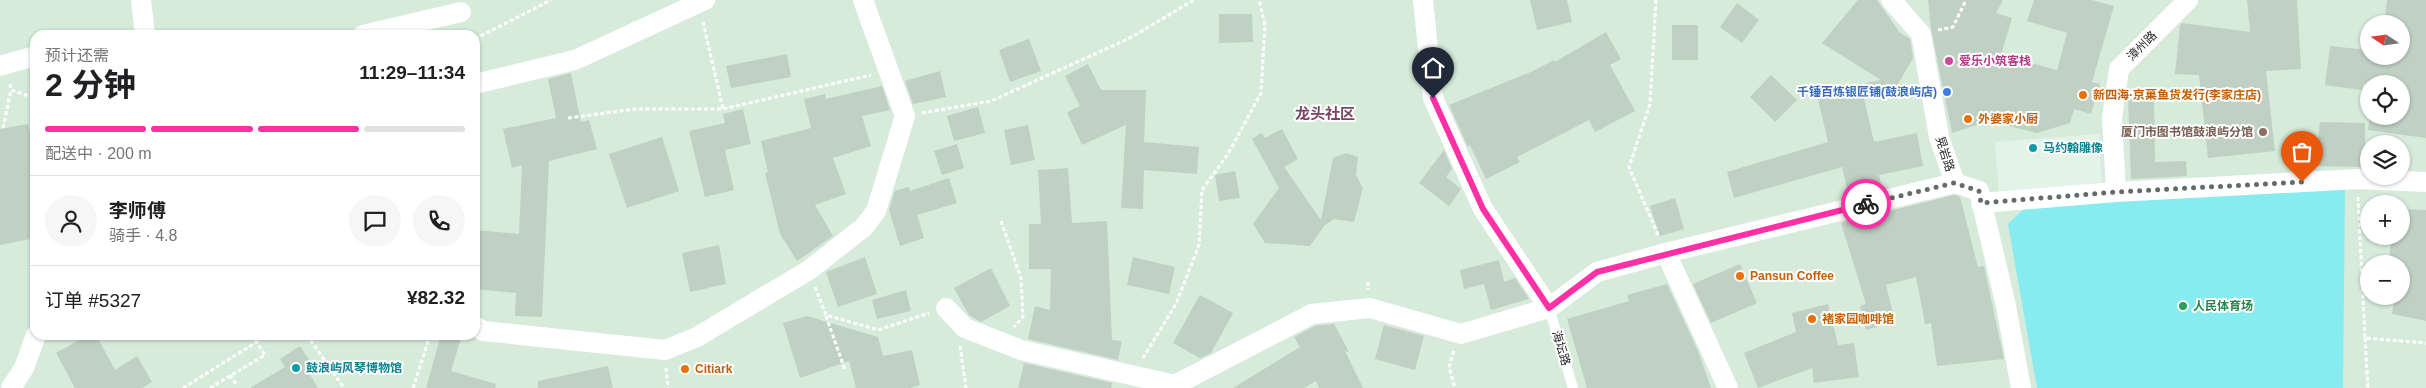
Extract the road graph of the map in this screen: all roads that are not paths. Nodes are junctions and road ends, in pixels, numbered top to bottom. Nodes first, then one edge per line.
1 (141, 0) edge
2 (863, 0) edge
3 (1423, 0) edge
4 (1891, 0) edge
5 (2188, 0) edge
6 (702, 2) edge
7 (461, 12) dead end
8 (144, 30) edge
9 (384, 30) edge
10 (30, 57) edge
11 (2, 65) edge
12 (480, 83) edge
13 (2426, 182) edge
14 (1954, 183) junction
15 (2116, 192) junction
16 (1981, 203) junction
17 (1666, 253) junction
18 (946, 308) road end
19 (1549, 308) junction
20 (480, 328) edge
21 (34, 340) edge
22 (11, 388) edge
23 (1573, 388) edge
24 (1728, 388) edge
25 (2021, 388) edge

1 - 8 street
2 - 20 street
3 - 19 street
4 - 14 street, 晃岩路
5 - 15 street, 漳州路
6 - 12 street
7 - 9 street
10 - 11 street
13 - 15 street
14 - 16 street, 晃岩路
14 - 17 street
15 - 16 street
16 - 25 street, 晃岩路
17 - 19 street
17 - 24 street
18 - 19 street
19 - 23 lane, 海坛路
21 - 22 street

